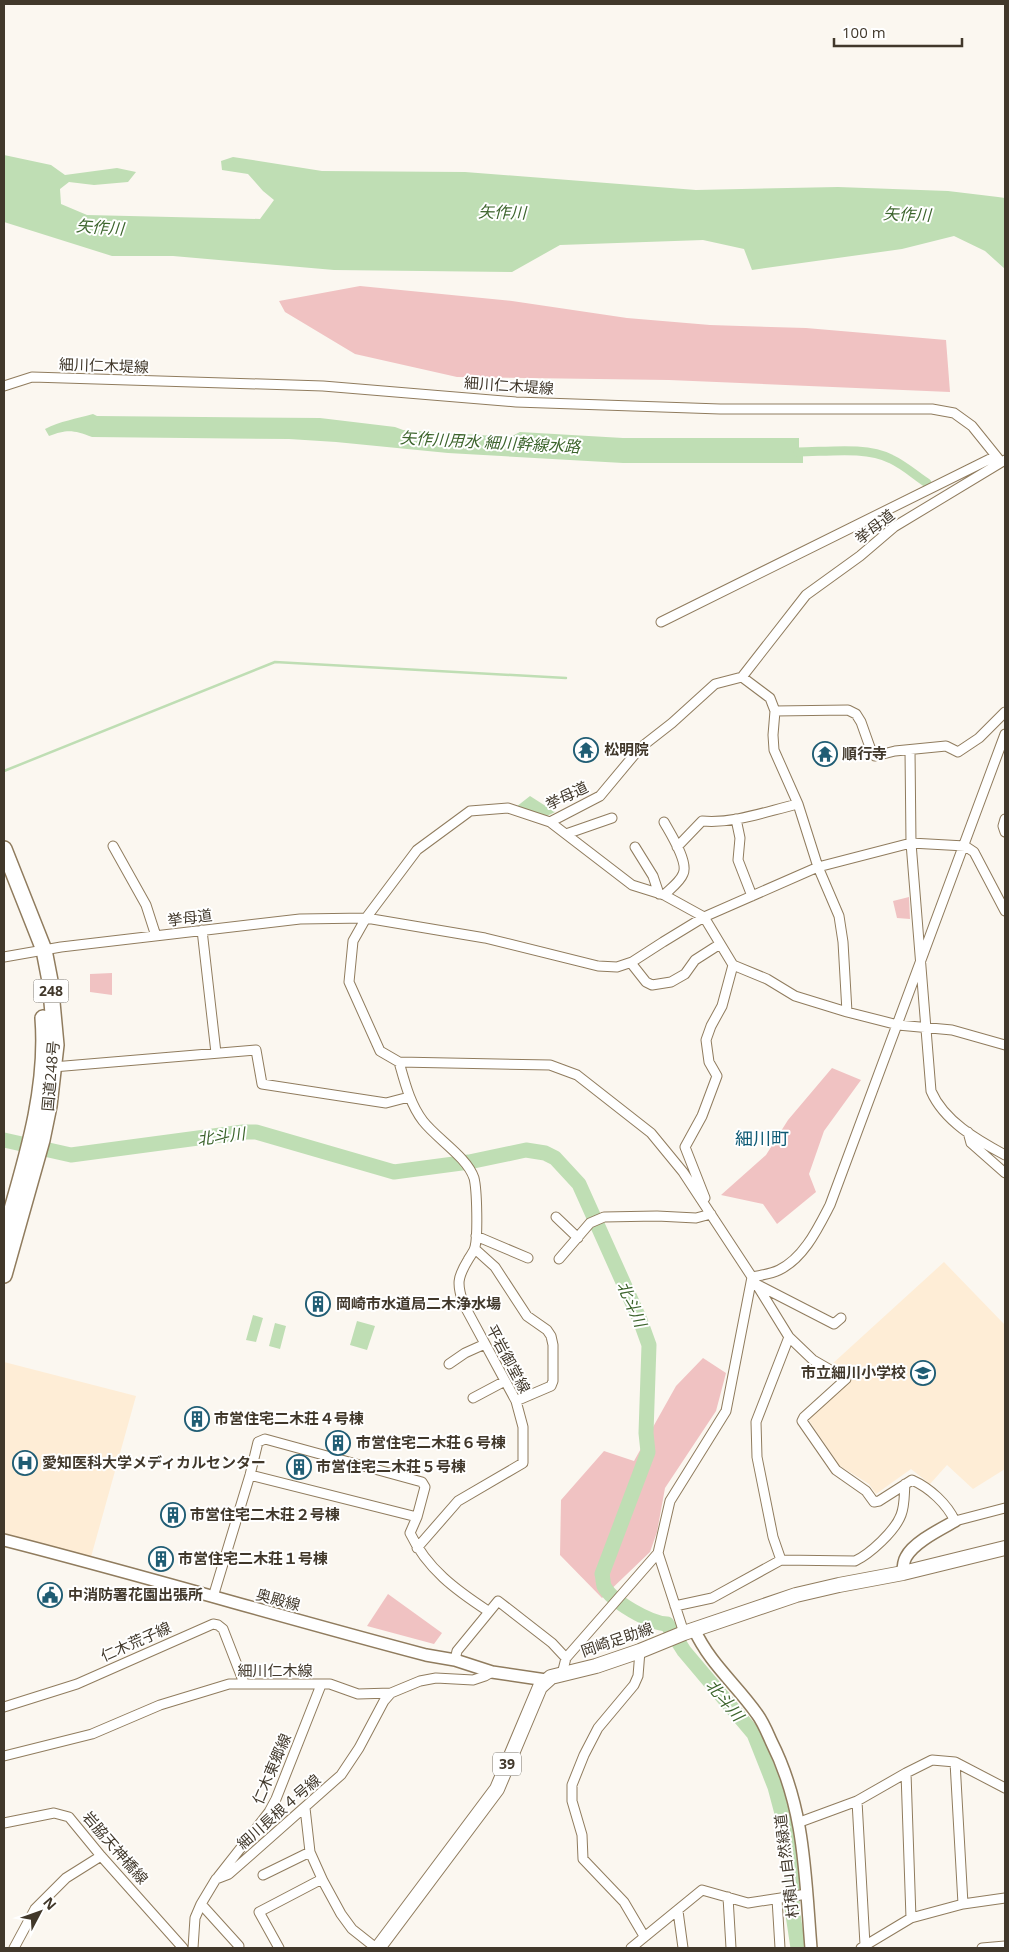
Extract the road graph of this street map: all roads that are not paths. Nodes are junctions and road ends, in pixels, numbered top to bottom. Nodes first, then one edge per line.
1 (4, 386) edge
2 (1001, 459) edge
3 (661, 622) dead end
4 (742, 677) junction
5 (775, 711) junction
6 (1005, 712) edge
7 (1005, 734) edge
8 (910, 750) junction
9 (798, 804) junction
10 (612, 818) dead end
11 (1005, 818) edge
12 (736, 819) junction
13 (550, 822) junction
14 (664, 822) dead end
15 (1005, 832) edge
16 (566, 834) junction
17 (911, 843) junction
18 (113, 846) dead end
19 (965, 846) junction
20 (635, 847) dead end
21 (677, 847) junction
22 (4, 848) edge
23 (818, 867) junction
24 (4, 875) edge
25 (662, 894) junction
26 (752, 896) junction
27 (1005, 911) edge
28 (704, 917) junction
29 (366, 918) junction
30 (202, 930) junction
31 (156, 936) junction
32 (720, 944) junction
33 (39, 950) junction
34 (4, 957) edge
35 (921, 960) junction
36 (631, 963) junction
37 (733, 965) junction
38 (847, 1012) junction
39 (898, 1025) junction
40 (925, 1026) junction
41 (1005, 1045) edge
42 (216, 1054) junction
43 (399, 1062) junction
44 (53, 1067) junction
45 (409, 1097) junction
46 (968, 1132) junction
47 (37, 1139) junction
48 (32, 1155) junction
49 (1005, 1155) edge
50 (1005, 1173) edge
51 (711, 1214) junction
52 (556, 1217) dead end
53 (4, 1236) edge
54 (476, 1236) junction
55 (578, 1238) junction
56 (475, 1249) junction
57 (528, 1258) dead end
58 (559, 1259) dead end
59 (4, 1275) edge
60 (755, 1281) junction
61 (841, 1318) dead end
62 (789, 1336) junction
63 (485, 1344) junction
64 (449, 1364) dead end
65 (505, 1380) junction
66 (473, 1398) dead end
67 (516, 1401) junction
68 (250, 1475) junction
69 (905, 1484) junction
70 (1005, 1508) edge
71 (417, 1517) junction
72 (955, 1521) junction
73 (4, 1540) edge
74 (417, 1548) junction
75 (1005, 1548) edge
76 (658, 1553) junction
77 (781, 1560) junction
78 (903, 1573) junction
79 (213, 1597) junction
80 (675, 1606) junction
81 (488, 1611) junction
82 (682, 1634) junction
83 (640, 1651) junction
84 (566, 1658) junction
85 (455, 1660) junction
86 (492, 1672) junction
87 (562, 1674) junction
88 (546, 1680) junction
89 (244, 1683) junction
90 (321, 1685) junction
91 (391, 1693) junction
92 (4, 1707) edge
93 (4, 1756) edge
94 (956, 1762) junction
95 (906, 1773) junction
96 (1005, 1788) edge
97 (857, 1801) junction
98 (305, 1808) junction
99 (800, 1822) junction
100 (4, 1823) edge
101 (310, 1852) junction
102 (101, 1856) junction
103 (263, 1875) dead end
104 (216, 1879) junction
105 (322, 1879) junction
106 (805, 1894) junction
107 (728, 1897) junction
108 (781, 1898) junction
109 (1005, 1898) edge
110 (201, 1904) junction
111 (963, 1904) junction
112 (678, 1911) junction
113 (911, 1918) junction
114 (644, 1936) junction
115 (239, 1946) dead end
116 (1005, 1946) edge
117 (863, 1947) edge
118 (14, 1948) edge
119 (183, 1948) edge
120 (193, 1948) edge
121 (279, 1948) edge
122 (377, 1948) edge
123 (632, 1948) edge
124 (683, 1948) edge
125 (731, 1948) edge
126 (780, 1948) edge
127 (811, 1948) edge
128 (982, 1948) edge

1 - 2 street, 細川仁木堤線
2 - 3 street
2 - 4 street, 挙母道
4 - 5 street
4 - 13 street, 挙母道
5 - 8 street
5 - 9 street
6 - 8 street
7 - 19 street
8 - 17 street
9 - 12 street
9 - 23 street
10 - 16 street
11 - 15 street
12 - 21 street
12 - 26 street
13 - 16 street
13 - 29 street, 挙母道
14 - 21 street
16 - 25 street
17 - 19 street
17 - 23 street
17 - 35 street
18 - 31 street
19 - 27 street
19 - 35 street
20 - 25 street
21 - 25 street
22 - 33 highway, 国道248号 / 248
23 - 26 street
23 - 38 street
24 - 33 highway, 国道248号 / 248
25 - 28 street
26 - 28 street
28 - 32 street
28 - 36 street
29 - 30 street, 挙母道
29 - 36 street
29 - 43 street
30 - 31 street, 挙母道
30 - 42 street
31 - 33 street, 挙母道
32 - 36 street
32 - 37 street
33 - 34 street, 挙母道
33 - 44 highway, 国道248号 / 248
33 - 47 highway, 国道248号 / 248
35 - 39 street
35 - 40 street
37 - 38 street
37 - 51 street
38 - 39 street
39 - 40 street
39 - 60 street
40 - 41 street
40 - 46 street
42 - 44 street
42 - 45 street
43 - 45 street
43 - 51 street
44 - 47 highway, 国道248号 / 248
45 - 54 street, 平岩御堂線
46 - 49 street
46 - 50 street
47 - 48 highway, 国道248号 / 248
48 - 53 highway, 国道248号 / 248
48 - 59 highway, 国道248号 / 248
51 - 55 street
51 - 60 street
52 - 55 street
54 - 56 street, 平岩御堂線
54 - 57 street
55 - 58 street
56 - 63 street, 平岩御堂線
56 - 67 street
60 - 61 street
60 - 62 street
60 - 76 street
62 - 69 street
62 - 77 street
63 - 64 street
63 - 65 street, 平岩御堂線
65 - 66 street
65 - 67 street, 平岩御堂線
67 - 74 street, 平岩御堂線
68 - 71 street
68 - 71 street
68 - 79 street
69 - 72 street
69 - 77 street
70 - 72 street
71 - 74 street
72 - 78 street
73 - 79 street, 奥殿線
74 - 81 street
75 - 78 main road, 岡崎足助線
76 - 80 street
76 - 84 street
77 - 80 street
78 - 82 main road, 岡崎足助線
79 - 85 street, 奥殿線
80 - 82 street
81 - 84 street
81 - 85 street
82 - 83 main road, 岡崎足助線
82 - 99 street, 村積山自然緑道
83 - 87 main road, 岡崎足助線
83 - 114 street
84 - 87 street
85 - 86 street, 奥殿線
86 - 88 street, 奥殿線
86 - 91 street, 細川仁木線
87 - 88 main road, 岡崎足助線
88 - 122 main road, 39
89 - 90 street, 細川仁木線
89 - 92 street, 仁木荒子線
89 - 93 street, 細川仁木線
90 - 91 street, 細川仁木線
90 - 104 street, 仁木東郷線
91 - 98 street, 細川長根４号線
94 - 95 street
94 - 96 street
94 - 111 street
95 - 97 street
95 - 113 street
97 - 99 street
97 - 117 street
98 - 101 street
98 - 104 street, 細川長根４号線
99 - 106 street, 村積山自然緑道
100 - 102 street, 岩脇天神橋線
101 - 103 street
101 - 105 street
102 - 118 street
102 - 119 street, 岩脇天神橋線
104 - 110 street, 細川長根４号線
105 - 121 street
105 - 122 street
106 - 108 street
106 - 127 street, 村積山自然緑道
107 - 108 street
107 - 112 street
107 - 125 street
108 - 126 street
109 - 111 street
110 - 115 street
110 - 120 street, 細川長根４号線
111 - 113 street
112 - 114 street
112 - 124 street
113 - 117 street
114 - 123 street
116 - 128 street

